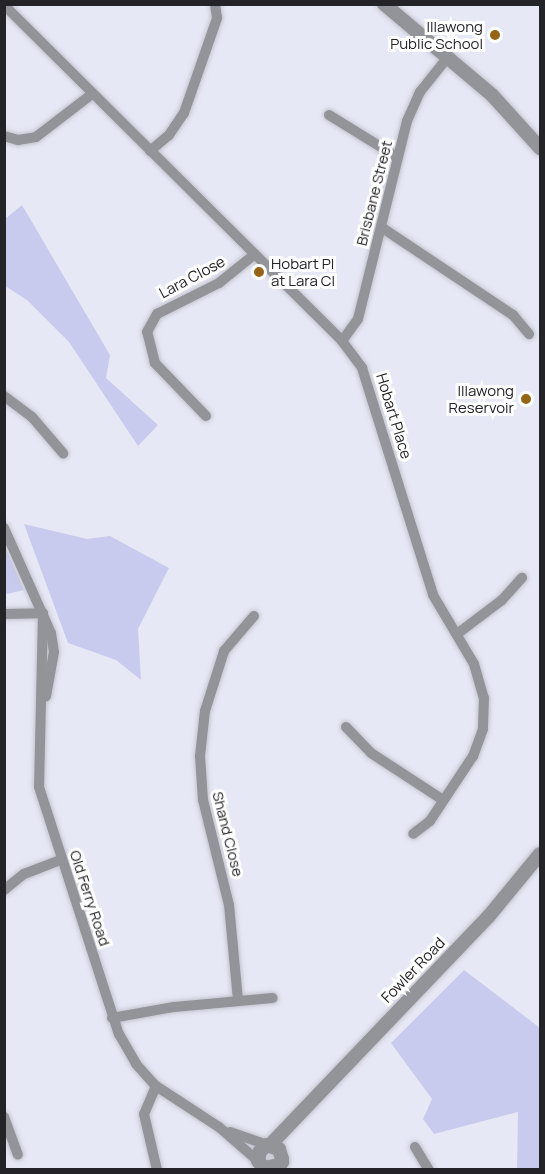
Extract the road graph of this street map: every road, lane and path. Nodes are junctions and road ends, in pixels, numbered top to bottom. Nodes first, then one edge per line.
1 (215, 4) edge
2 (384, 4) edge
3 (4, 5) edge
4 (447, 58) junction
5 (92, 94) junction
6 (329, 115) dead end
7 (4, 136) edge
8 (540, 148) edge
9 (150, 151) junction
10 (398, 157) junction
11 (381, 226) junction
12 (255, 254) junction
13 (529, 334) dead end
14 (342, 341) junction
15 (4, 396) edge
16 (206, 416) dead end
17 (63, 453) dead end
18 (4, 528) edge
19 (522, 578) dead end
20 (43, 613) junction
21 (4, 614) edge
22 (254, 616) dead end
23 (457, 633) junction
24 (346, 727) dead end
25 (443, 800) junction
26 (414, 834) dead end
27 (540, 854) edge
28 (61, 860) junction
29 (4, 890) edge
30 (273, 998) dead end
31 (238, 1000) junction
32 (112, 1018) junction
33 (156, 1086) junction
34 (306, 1107) junction
35 (4, 1117) edge
36 (219, 1127) junction
37 (268, 1145) junction
38 (416, 1147) dead end
39 (18, 1155) dead end
40 (260, 1165) edge
41 (279, 1165) edge
42 (157, 1170) edge
43 (429, 1170) edge

1 - 9 street
2 - 4 street
3 - 5 street, Hobart Place
4 - 8 street
4 - 10 street, Brisbane Street
5 - 7 street
5 - 9 street, Hobart Place
6 - 10 street
9 - 12 street, Hobart Place
10 - 11 street, Brisbane Street
11 - 13 street
11 - 14 street, Brisbane Street
12 - 14 street, Hobart Place
12 - 16 street, Lara Close
14 - 23 street, Hobart Place
15 - 17 street
18 - 20 street, Old Ferry Road
19 - 23 street
20 - 21 street
20 - 28 street, Old Ferry Road
22 - 31 street, Shand Close
23 - 25 street, Hobart Place
24 - 25 street
25 - 26 street, Hobart Place
27 - 34 street, Fowler Road
28 - 29 street
28 - 32 street, Old Ferry Road
30 - 31 street
31 - 32 street
32 - 33 street, Old Ferry Road
33 - 36 street, Old Ferry Road
33 - 42 street
34 - 37 street, Fowler Road
34 - 41 street, Fowler Road
35 - 39 street
36 - 37 street, Old Ferry Road
36 - 40 street, Old Ferry Road
37 - 40 street
37 - 41 street
38 - 43 street
40 - 41 street

